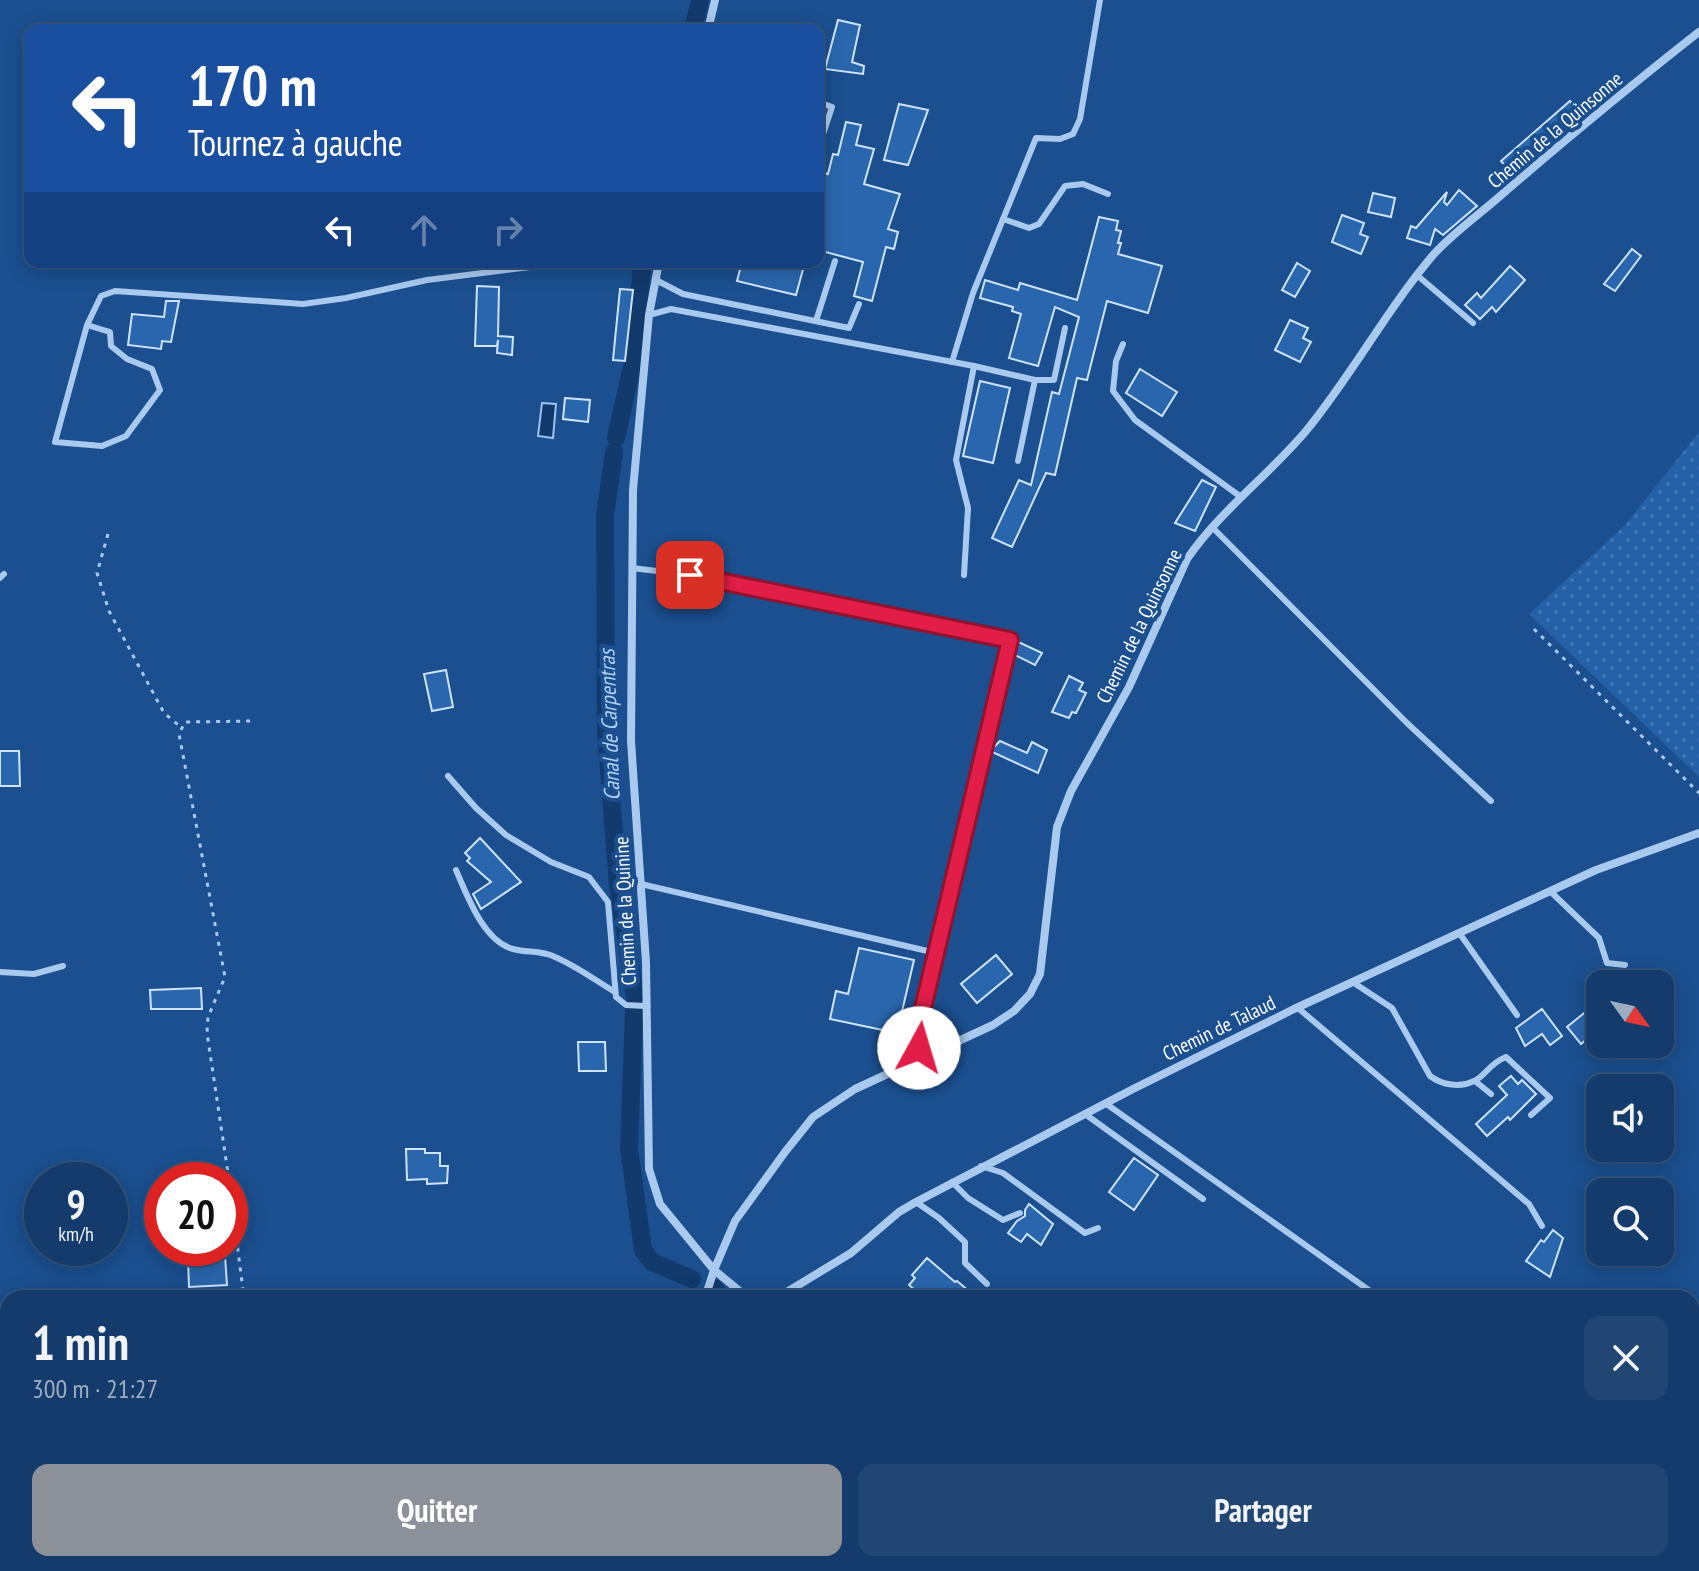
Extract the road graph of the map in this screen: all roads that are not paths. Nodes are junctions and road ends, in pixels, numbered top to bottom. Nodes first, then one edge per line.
1 (715, 0) edge
2 (1100, 0) edge
3 (709, 24) edge
4 (1699, 32) edge
5 (824, 104) edge
6 (824, 131) edge
7 (1108, 194) dead end
8 (1003, 219) junction
9 (835, 261) dead end
10 (522, 268) edge
11 (658, 268) edge
12 (1418, 276) junction
13 (656, 280) junction
14 (859, 304) dead end
15 (649, 315) junction
16 (816, 321) junction
17 (1473, 323) dead end
18 (87, 325) junction
19 (1065, 328) dead end
20 (1123, 344) dead end
21 (952, 362) junction
22 (974, 366) junction
23 (1035, 380) junction
24 (1018, 461) dead end
25 (1241, 497) junction
26 (1212, 527) junction
27 (632, 568) junction
28 (964, 575) dead end
29 (448, 776) dead end
30 (1491, 801) dead end
31 (1699, 833) edge
32 (456, 870) dead end
33 (641, 884) junction
34 (1551, 892) junction
35 (1460, 934) junction
36 (936, 953) junction
37 (1625, 965) dead end
38 (63, 966) dead end
39 (0, 972) edge
40 (1354, 983) junction
41 (615, 992) junction
42 (645, 1006) junction
43 (1298, 1008) junction
44 (1517, 1015) dead end
45 (931, 1054) junction
46 (1475, 1081) junction
47 (1491, 1094) dead end
48 (1105, 1103) junction
49 (1085, 1114) junction
50 (1531, 1115) dead end
51 (981, 1166) junction
52 (952, 1182) junction
53 (1203, 1199) dead end
54 (916, 1202) junction
55 (1020, 1213) dead end
56 (1542, 1226) dead end
57 (1098, 1228) dead end
58 (714, 1270) junction
59 (987, 1284) dead end
60 (708, 1290) edge
61 (738, 1290) edge
62 (790, 1290) edge
63 (1369, 1290) edge

1 - 3 street
2 - 8 lane
4 - 12 street, Chemin de la Quinsonne
5 - 6 lane
7 - 8 lane
8 - 21 lane
9 - 16 lane
10 - 18 lane
11 - 13 street, Chemin de la Quinine
12 - 17 lane
12 - 25 street, Chemin de la Quinsonne
13 - 15 street, Chemin de la Quinine
13 - 16 lane
14 - 16 lane
15 - 21 lane
15 - 27 street, Chemin de la Quinine
18 - 18 lane
19 - 23 lane
20 - 25 lane
21 - 22 lane
22 - 23 lane
22 - 28 lane
23 - 24 lane
25 - 26 street, Chemin de la Quinsonne
26 - 30 lane
26 - 45 street, Chemin de la Quinsonne
27 - 33 street, Chemin de la Quinine
27 - 36 lane
29 - 41 lane
31 - 34 street, Chemin de Talaud
32 - 41 lane
33 - 36 lane
33 - 42 street, Chemin de la Quinine
34 - 35 street, Chemin de Talaud
34 - 37 lane
35 - 40 street, Chemin de Talaud
35 - 44 lane
36 - 45 lane
38 - 39 lane
40 - 43 street, Chemin de Talaud
40 - 46 lane
41 - 42 lane
42 - 58 street, Chemin de la Quinine
43 - 48 street, Chemin de Talaud
43 - 56 lane
45 - 58 street, Chemin de la Quinsonne
46 - 47 lane
46 - 50 lane
48 - 49 street, Chemin de Talaud
48 - 63 lane
49 - 51 street, Chemin de Talaud
49 - 53 lane
51 - 52 street, Chemin de Talaud
51 - 57 lane
52 - 54 street, Chemin de Talaud
52 - 55 lane
54 - 59 lane
54 - 62 street, Chemin de Talaud
58 - 60 street
58 - 61 street

